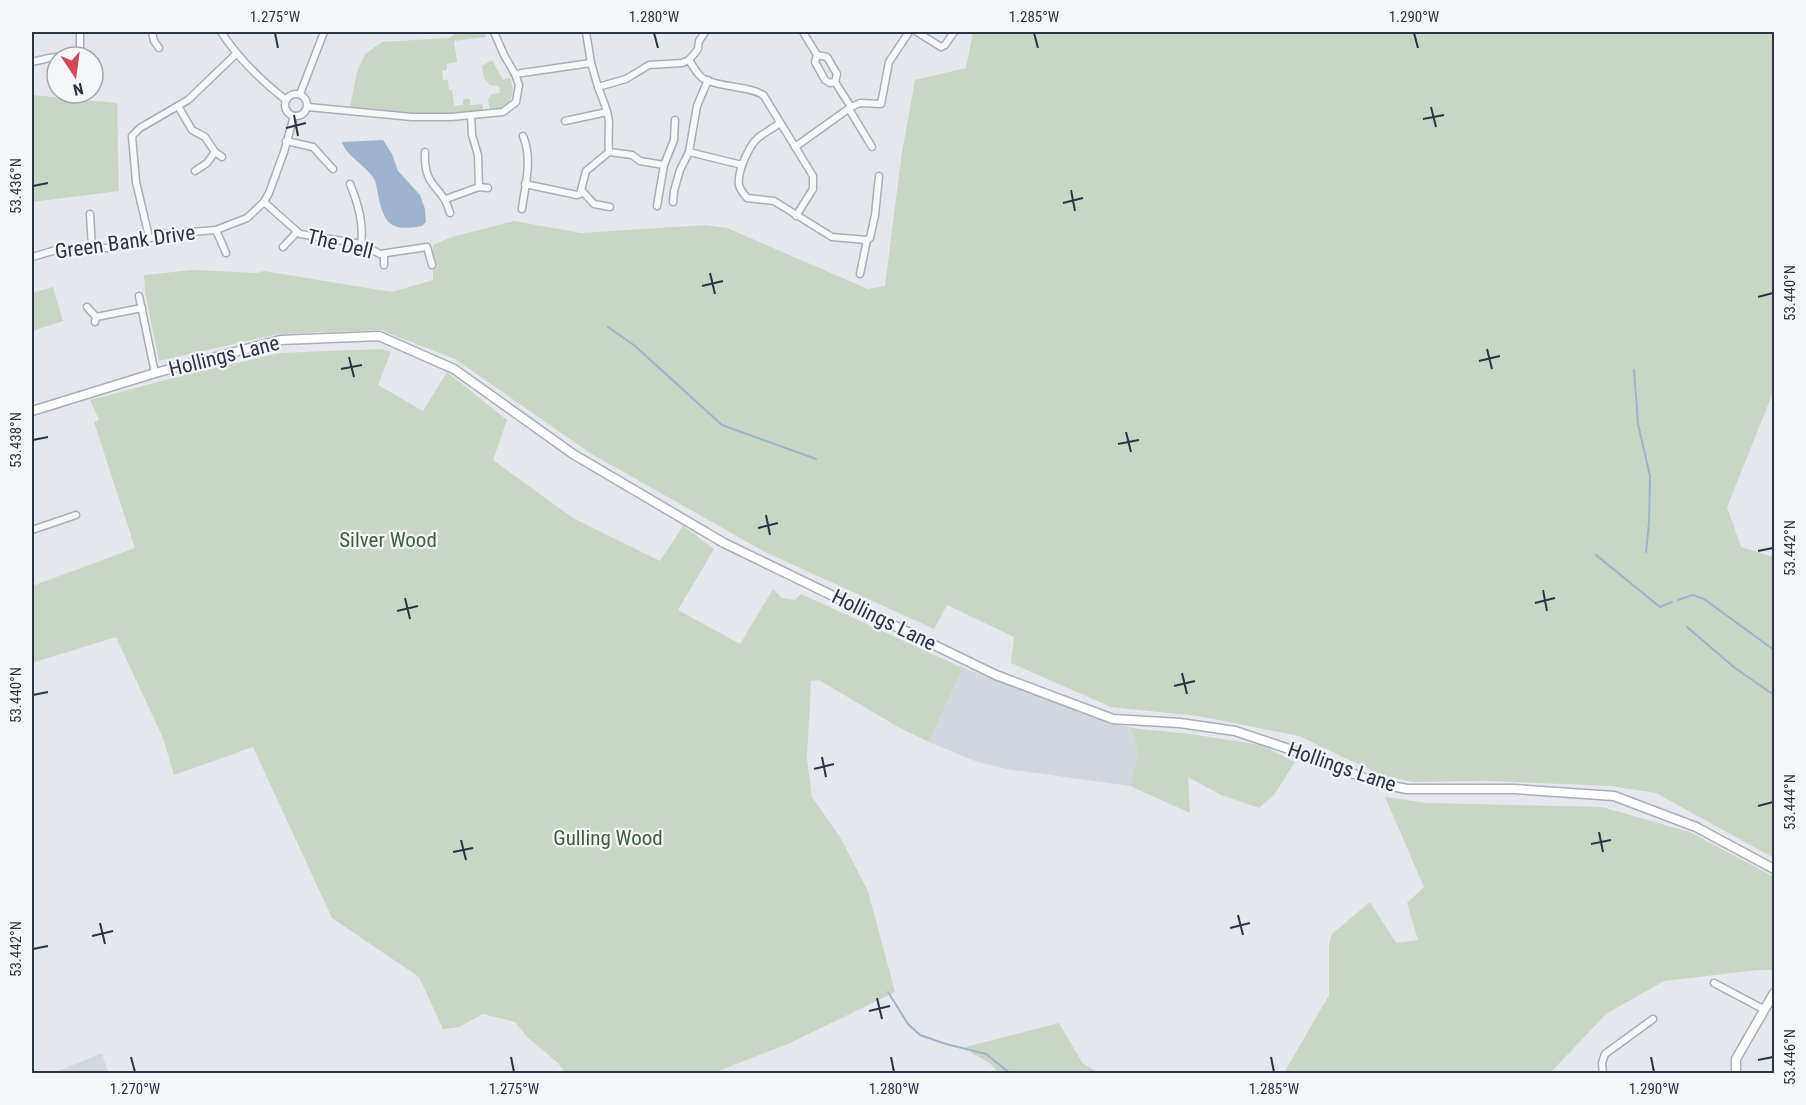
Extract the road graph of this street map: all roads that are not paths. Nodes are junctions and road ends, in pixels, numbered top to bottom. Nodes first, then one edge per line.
1 (152, 32) edge
2 (221, 32) edge
3 (324, 32) edge
4 (494, 32) edge
5 (586, 32) edge
6 (705, 32) edge
7 (803, 32) edge
8 (909, 32) edge
9 (917, 32) edge
10 (954, 32) edge
11 (159, 48) dead end
12 (236, 54) junction
13 (818, 55) junction
14 (689, 60) junction
15 (591, 63) junction
16 (515, 74) junction
17 (708, 80) junction
18 (835, 82) junction
19 (598, 87) junction
20 (300, 94) junction
21 (286, 100) junction
22 (178, 106) junction
23 (308, 107) junction
24 (850, 108) junction
25 (607, 112) junction
26 (294, 116) junction
27 (471, 116) junction
28 (675, 120) dead end
29 (565, 121) dead end
30 (780, 123) junction
31 (523, 136) dead end
32 (286, 141) junction
33 (795, 147) junction
34 (872, 147) dead end
35 (215, 152) junction
36 (425, 152) dead end
37 (609, 152) junction
38 (689, 152) junction
39 (222, 157) dead end
40 (664, 165) junction
41 (742, 165) junction
42 (333, 169) dead end
43 (195, 171) dead end
44 (879, 176) dead end
45 (350, 184) dead end
46 (525, 184) junction
47 (478, 187) junction
48 (488, 188) dead end
49 (582, 191) junction
50 (446, 199) junction
51 (264, 202) junction
52 (674, 202) dead end
53 (657, 206) dead end
54 (610, 207) dead end
55 (522, 209) dead end
56 (450, 213) dead end
57 (90, 214) dead end
58 (796, 216) junction
59 (216, 230) junction
60 (297, 232) junction
61 (149, 237) junction
62 (867, 240) junction
63 (361, 244) junction
64 (283, 247) dead end
65 (92, 248) junction
66 (226, 253) dead end
67 (384, 254) junction
68 (32, 257) edge
69 (384, 265) dead end
70 (432, 265) dead end
71 (860, 274) dead end
72 (139, 296) dead end
73 (87, 307) dead end
74 (142, 308) junction
75 (155, 374) junction
76 (32, 411) edge
77 (76, 515) dead end
78 (32, 530) edge
79 (1774, 869) edge
80 (1714, 983) dead end
81 (1774, 993) edge
82 (1765, 1010) junction
83 (1653, 1019) dead end
84 (1603, 1074) edge
85 (1736, 1074) edge

1 - 11 street
2 - 12 street
3 - 20 street
4 - 16 street
5 - 15 street
6 - 14 street
7 - 13 street
8 - 24 street
9 - 10 street
12 - 21 street
12 - 22 street
13 - 18 street
13 - 18 street
14 - 17 street
14 - 19 street
15 - 16 street
15 - 19 street
16 - 27 street
17 - 30 street
17 - 38 street
18 - 24 street
19 - 25 street
20 - 21 street
20 - 23 street
21 - 26 street
22 - 35 street
22 - 61 street
23 - 26 street
23 - 27 street
24 - 33 street
24 - 34 street
25 - 29 street
25 - 37 street
26 - 32 street, Green Bank Drive
27 - 47 street
28 - 40 street
30 - 33 street
30 - 41 street
31 - 46 street
32 - 42 street
32 - 51 street, Green Bank Drive
33 - 58 street
35 - 39 street
35 - 43 street
36 - 50 street
37 - 40 street
37 - 49 street
38 - 41 street
38 - 52 street
40 - 53 street
41 - 58 street
44 - 62 street
45 - 63 street
46 - 49 street
46 - 55 street
47 - 48 street
47 - 50 street
49 - 54 street
50 - 56 street
51 - 59 street, Green Bank Drive
51 - 60 street, The Dell
57 - 65 street
58 - 62 street
59 - 61 street, Green Bank Drive
59 - 66 street
60 - 63 street, The Dell
60 - 64 street, The Dell
61 - 65 street, Green Bank Drive
62 - 71 street
63 - 67 street, The Dell
65 - 68 street, Green Bank Drive
67 - 69 street, The Dell
67 - 70 street, The Dell
72 - 74 street
73 - 74 street
74 - 75 street
75 - 76 street, Hollings Lane
75 - 79 street, Hollings Lane
77 - 78 street
80 - 82 street
81 - 82 street
82 - 85 street
83 - 84 street

